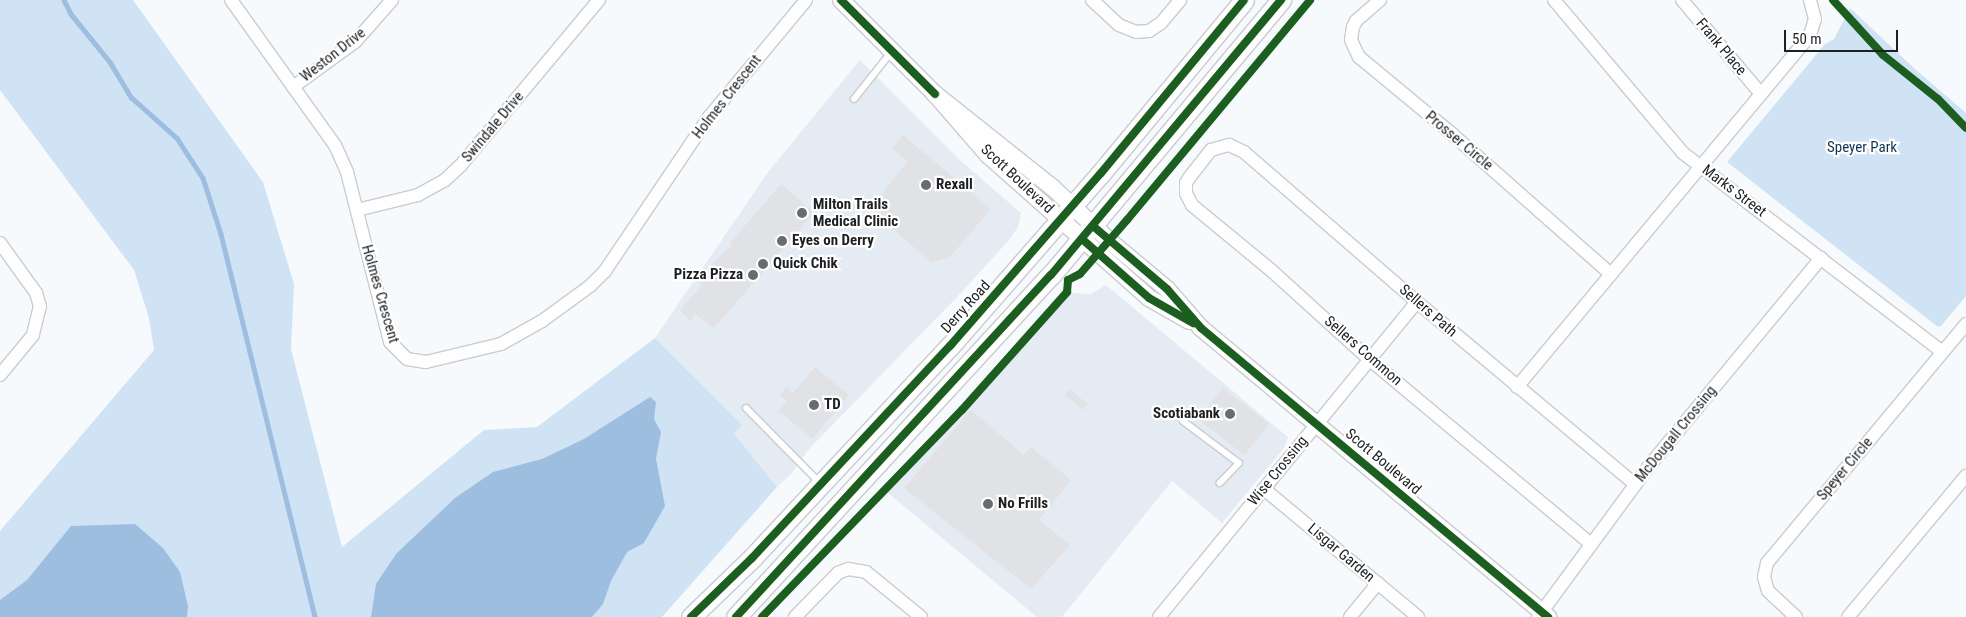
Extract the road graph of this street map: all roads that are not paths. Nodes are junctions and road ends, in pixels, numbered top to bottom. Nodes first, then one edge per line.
1 (231, 0) edge
2 (392, 0) edge
3 (599, 0) edge
4 (806, 0) edge
5 (841, 0) edge
6 (1092, 0) edge
7 (1180, 0) edge
8 (1244, 0) edge
9 (1281, 0) edge
10 (1380, 0) edge
11 (1554, 0) edge
12 (1682, 0) edge
13 (1810, 0) edge
14 (892, 51) junction
15 (293, 87) junction
16 (935, 94) junction
17 (1761, 94) junction
18 (854, 99) dead end
19 (1220, 146) joint
20 (1702, 166) junction
21 (1073, 206) junction
22 (357, 210) junction
23 (1060, 220) junction
24 (1087, 232) junction
25 (0, 243) edge
26 (1821, 258) junction
27 (1611, 274) junction
28 (1417, 302) junction
29 (1966, 324) edge
30 (1942, 352) junction
31 (1369, 359) junction
32 (0, 375) edge
33 (1517, 387) junction
34 (746, 408) dead end
35 (1183, 421) dead end
36 (1316, 424) junction
37 (1966, 476) edge
38 (821, 483) junction
39 (1220, 483) dead end
40 (1635, 484) junction
41 (1264, 489) junction
42 (1592, 544) junction
43 (1378, 583) junction
44 (1543, 615) edge
45 (691, 617) edge
46 (736, 617) edge
47 (795, 617) edge
48 (921, 617) edge
49 (1159, 617) edge
50 (1350, 617) edge
51 (1418, 617) edge
52 (1796, 617) edge
53 (1848, 617) edge

1 - 15 street, Holmes Crescent
2 - 15 street, Weston Drive
3 - 22 street, Swindale Drive
4 - 22 street, Holmes Crescent
5 - 14 street, Scott Boulevard
6 - 7 street
8 - 21 main road, Derry Road
9 - 24 main road
10 - 27 street, Prosser Circle
11 - 20 street, Marks Street
12 - 17 street, Frank Place
13 - 17 street
14 - 16 street, Scott Boulevard
14 - 18 lane
15 - 22 street, Holmes Crescent
16 - 21 street, Scott Boulevard
16 - 23 street, Scott Boulevard
17 - 20 street
19 - 28 street, Sellers Path
19 - 31 street, Sellers Common
20 - 26 street, Marks Street
20 - 27 street
21 - 23 main road, Derry Road
21 - 24 street, Scott Boulevard
23 - 24 street, Scott Boulevard
23 - 38 main road, Derry Road
24 - 36 street, Scott Boulevard
24 - 46 main road
25 - 32 street
26 - 30 street, Marks Street
26 - 40 street, McDougall Crossing
27 - 33 street
28 - 31 street, Wise Crossing
28 - 33 street, Sellers Path
29 - 30 street, Speyer Circle
30 - 52 street, Speyer Circle
31 - 36 street, Wise Crossing
31 - 42 street, Sellers Common
33 - 40 street, Sellers Path
34 - 38 lane
35 - 39 lane
36 - 41 street, Wise Crossing
36 - 44 street, Scott Boulevard
37 - 53 street
38 - 45 main road, Derry Road
40 - 42 street, McDougall Crossing
41 - 43 street, Lisgar Garden
41 - 49 street, Wise Crossing
42 - 44 street, McDougall Crossing
43 - 50 street
43 - 51 street, Lisgar Garden
47 - 48 street

